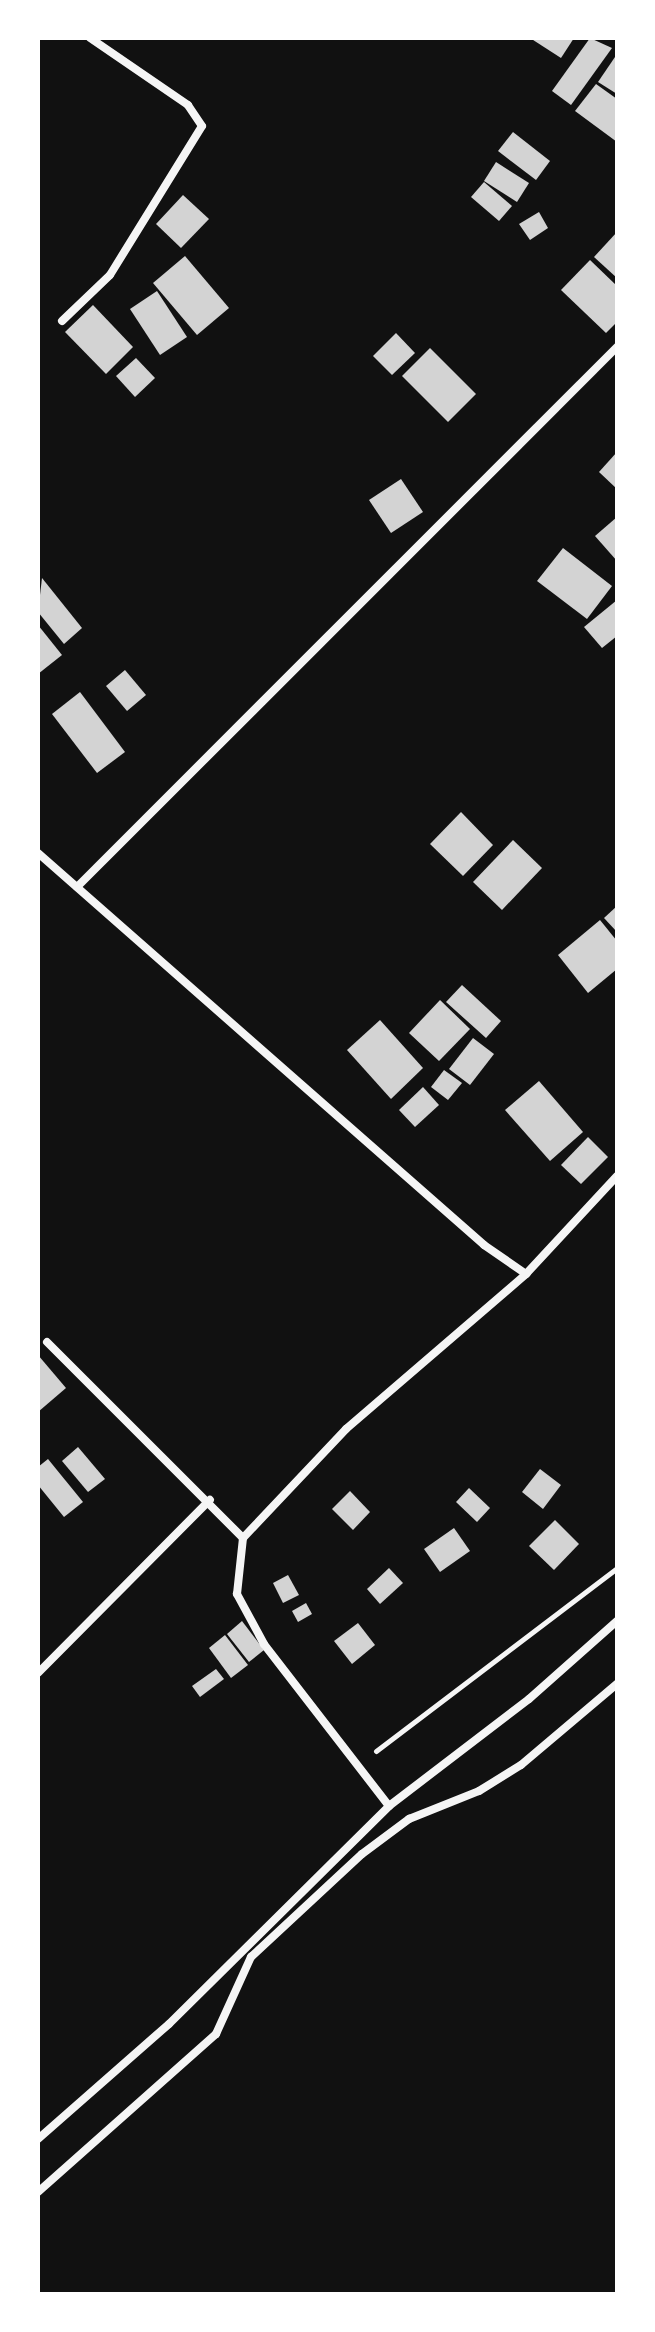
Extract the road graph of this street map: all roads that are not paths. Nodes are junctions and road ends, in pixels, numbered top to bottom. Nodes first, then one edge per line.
1 (90, 38) edge
2 (62, 321) dead end
3 (617, 347) edge
4 (38, 853) edge
5 (77, 887) junction
6 (617, 1176) edge
7 (526, 1274) junction
8 (47, 1342) dead end
9 (210, 1500) junction
10 (243, 1538) junction
11 (617, 1621) edge
12 (38, 1673) edge
13 (617, 1684) edge
14 (389, 1806) junction
15 (38, 2139) edge
16 (38, 2192) edge

1 - 2 street
3 - 5 street
4 - 5 street
5 - 7 street
6 - 7 street
7 - 10 street
8 - 9 street
9 - 10 street
9 - 12 street
10 - 14 street
11 - 14 street
13 - 16 street
14 - 15 street

